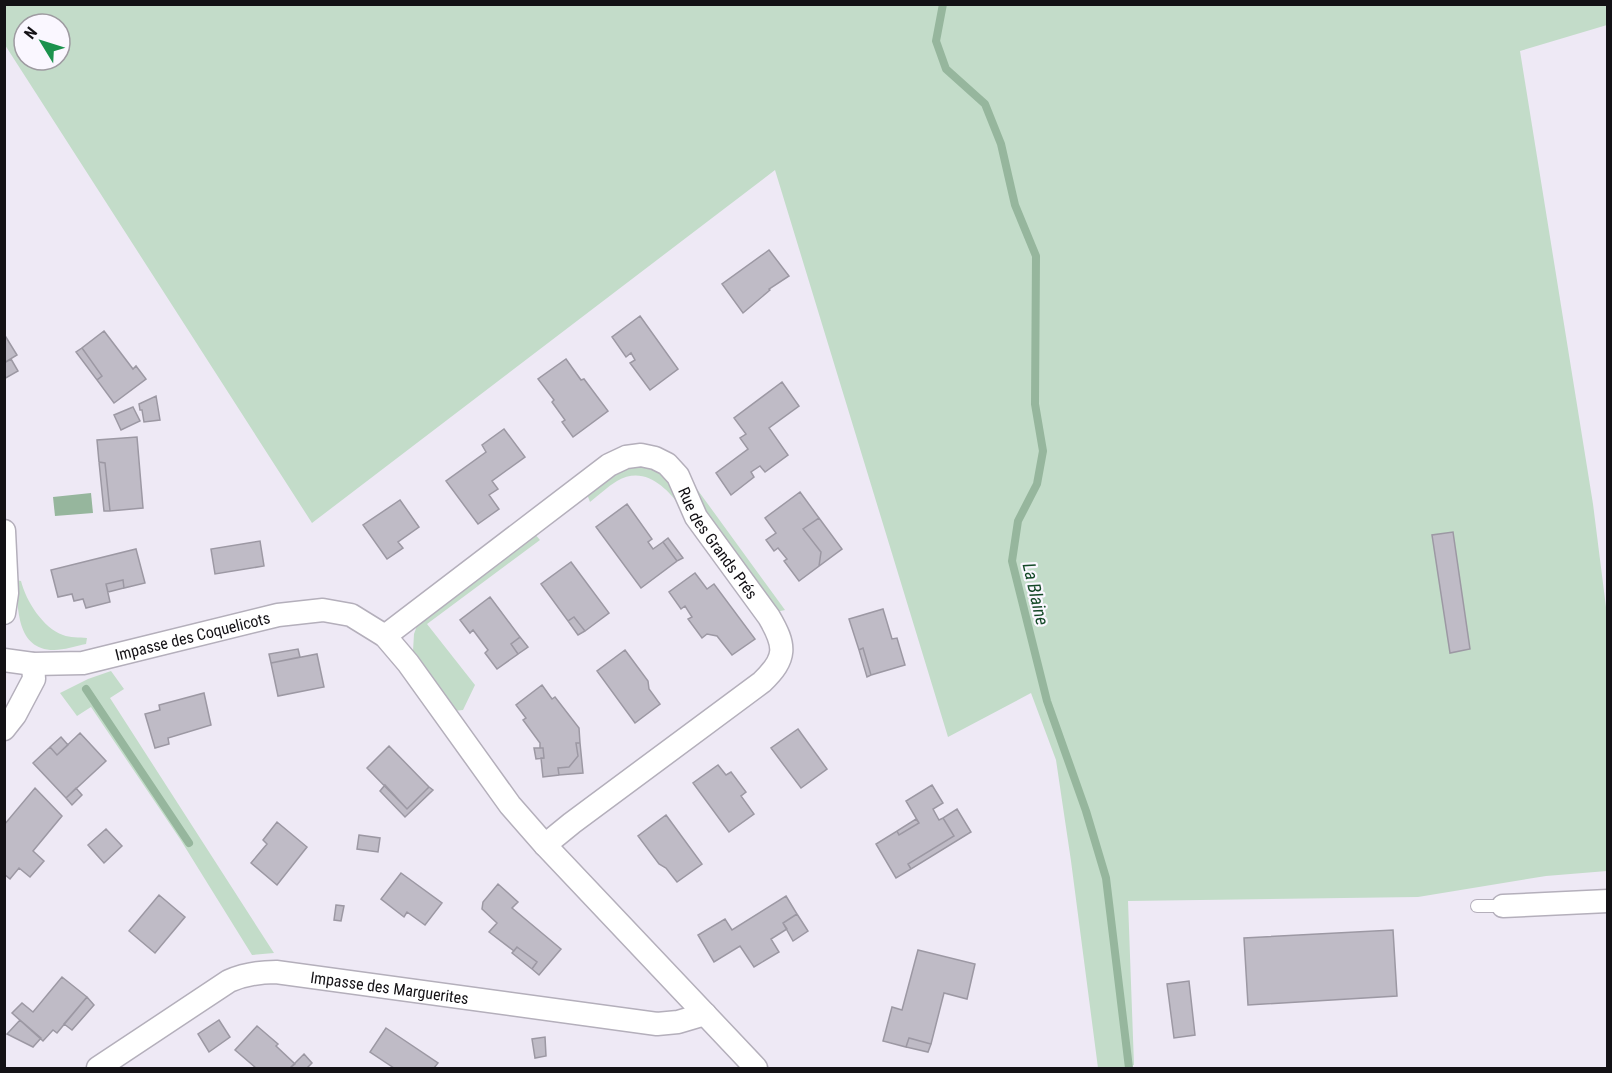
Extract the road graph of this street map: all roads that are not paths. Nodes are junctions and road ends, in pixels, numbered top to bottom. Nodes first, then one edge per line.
1 (4, 531) edge
2 (4, 613) edge
3 (385, 636) junction
4 (4, 660) edge
5 (33, 664) junction
6 (4, 729) edge
7 (545, 845) junction
8 (1608, 901) edge
9 (1477, 906) dead end
10 (1503, 906) joint
11 (705, 1014) junction
12 (98, 1068) edge
13 (756, 1068) edge

1 - 2 street
3 - 5 street, Impasse des Coquelicots
3 - 7 street
3 - 7 street, Rue des Grands Prés
4 - 5 street, Impasse des Coquelicots
5 - 6 street
7 - 11 street
8 - 10 street
9 - 10 lane
11 - 12 street, Impasse des Marguerites
11 - 13 street

